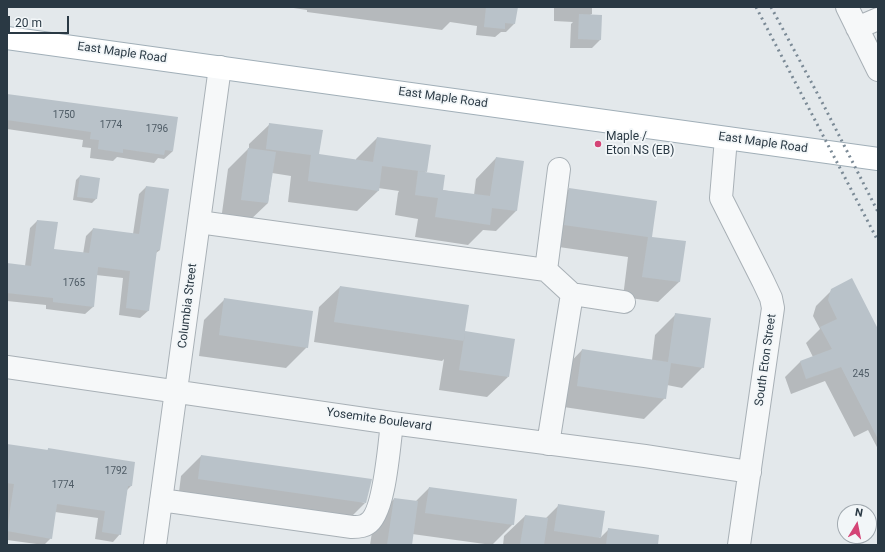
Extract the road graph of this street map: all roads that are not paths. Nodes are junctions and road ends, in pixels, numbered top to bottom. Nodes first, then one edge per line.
1 (847, 7) edge
2 (878, 19) edge
3 (857, 28) junction
4 (7, 38) edge
5 (220, 67) junction
6 (878, 70) edge
7 (726, 138) junction
8 (878, 159) edge
9 (559, 169) dead end
10 (199, 222) junction
11 (546, 270) junction
12 (572, 294) junction
13 (624, 302) dead end
14 (7, 367) edge
15 (177, 391) junction
16 (392, 423) junction
17 (548, 444) junction
18 (750, 472) junction
19 (161, 500) junction
20 (155, 545) edge
21 (739, 545) edge

1 - 3 street
2 - 3 street
3 - 6 street
4 - 5 main road, East Maple Road
5 - 7 main road, East Maple Road
5 - 10 street, Columbia Street
7 - 8 main road, East Maple Road
7 - 18 street, South Eton Street
9 - 11 street
10 - 11 street
10 - 15 street, Columbia Street
11 - 12 street
12 - 13 street
12 - 17 street
14 - 15 street, Yosemite Boulevard
15 - 16 street, Yosemite Boulevard
15 - 19 street, Columbia Street
16 - 17 street, Yosemite Boulevard
16 - 19 street
17 - 18 street, Yosemite Boulevard
18 - 21 street, South Eton Street
19 - 20 street, Columbia Street

